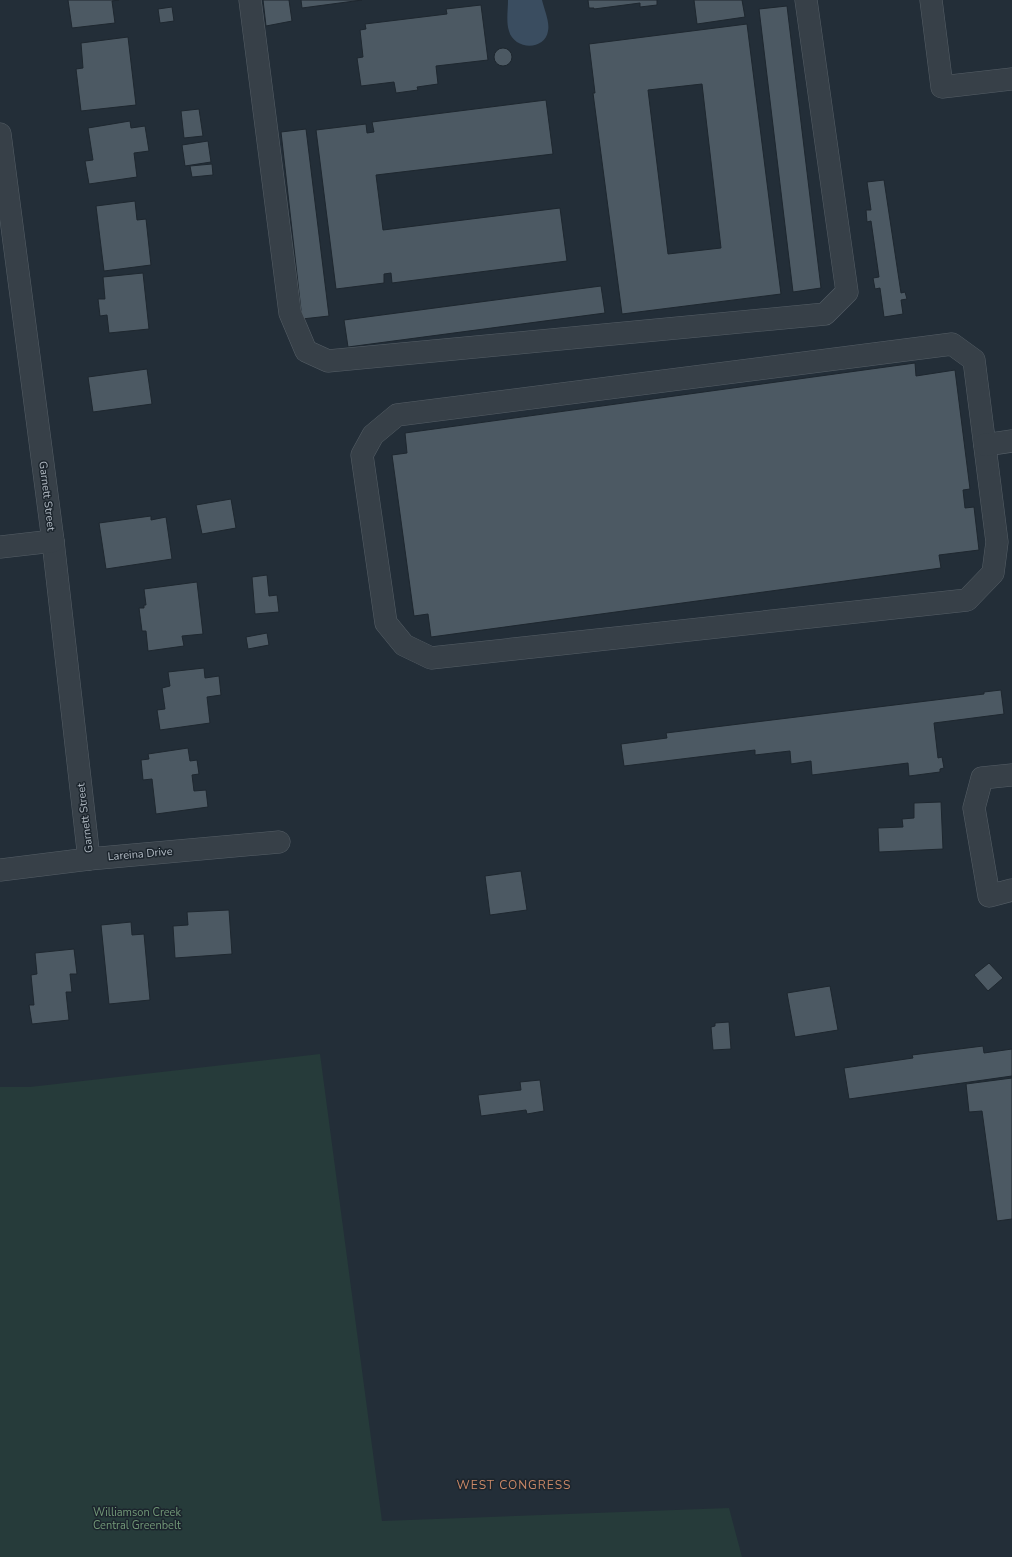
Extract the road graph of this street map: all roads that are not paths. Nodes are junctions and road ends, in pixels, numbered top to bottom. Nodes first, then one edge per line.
1 (250, 0) edge
2 (806, 0) edge
3 (931, 0) edge
4 (1012, 78) edge
5 (0, 134) edge
6 (1012, 441) edge
7 (985, 445) junction
8 (53, 541) junction
9 (0, 547) edge
10 (1012, 775) edge
11 (280, 842) dead end
12 (89, 859) junction
13 (0, 870) edge
14 (1012, 890) edge

1 - 2 street
3 - 4 street
5 - 8 street, Garnett Street
6 - 7 street
7 - 7 street
8 - 9 street
8 - 12 street, Garnett Street
10 - 14 street
11 - 12 street, Lareina Drive
12 - 13 street, Lareina Drive

